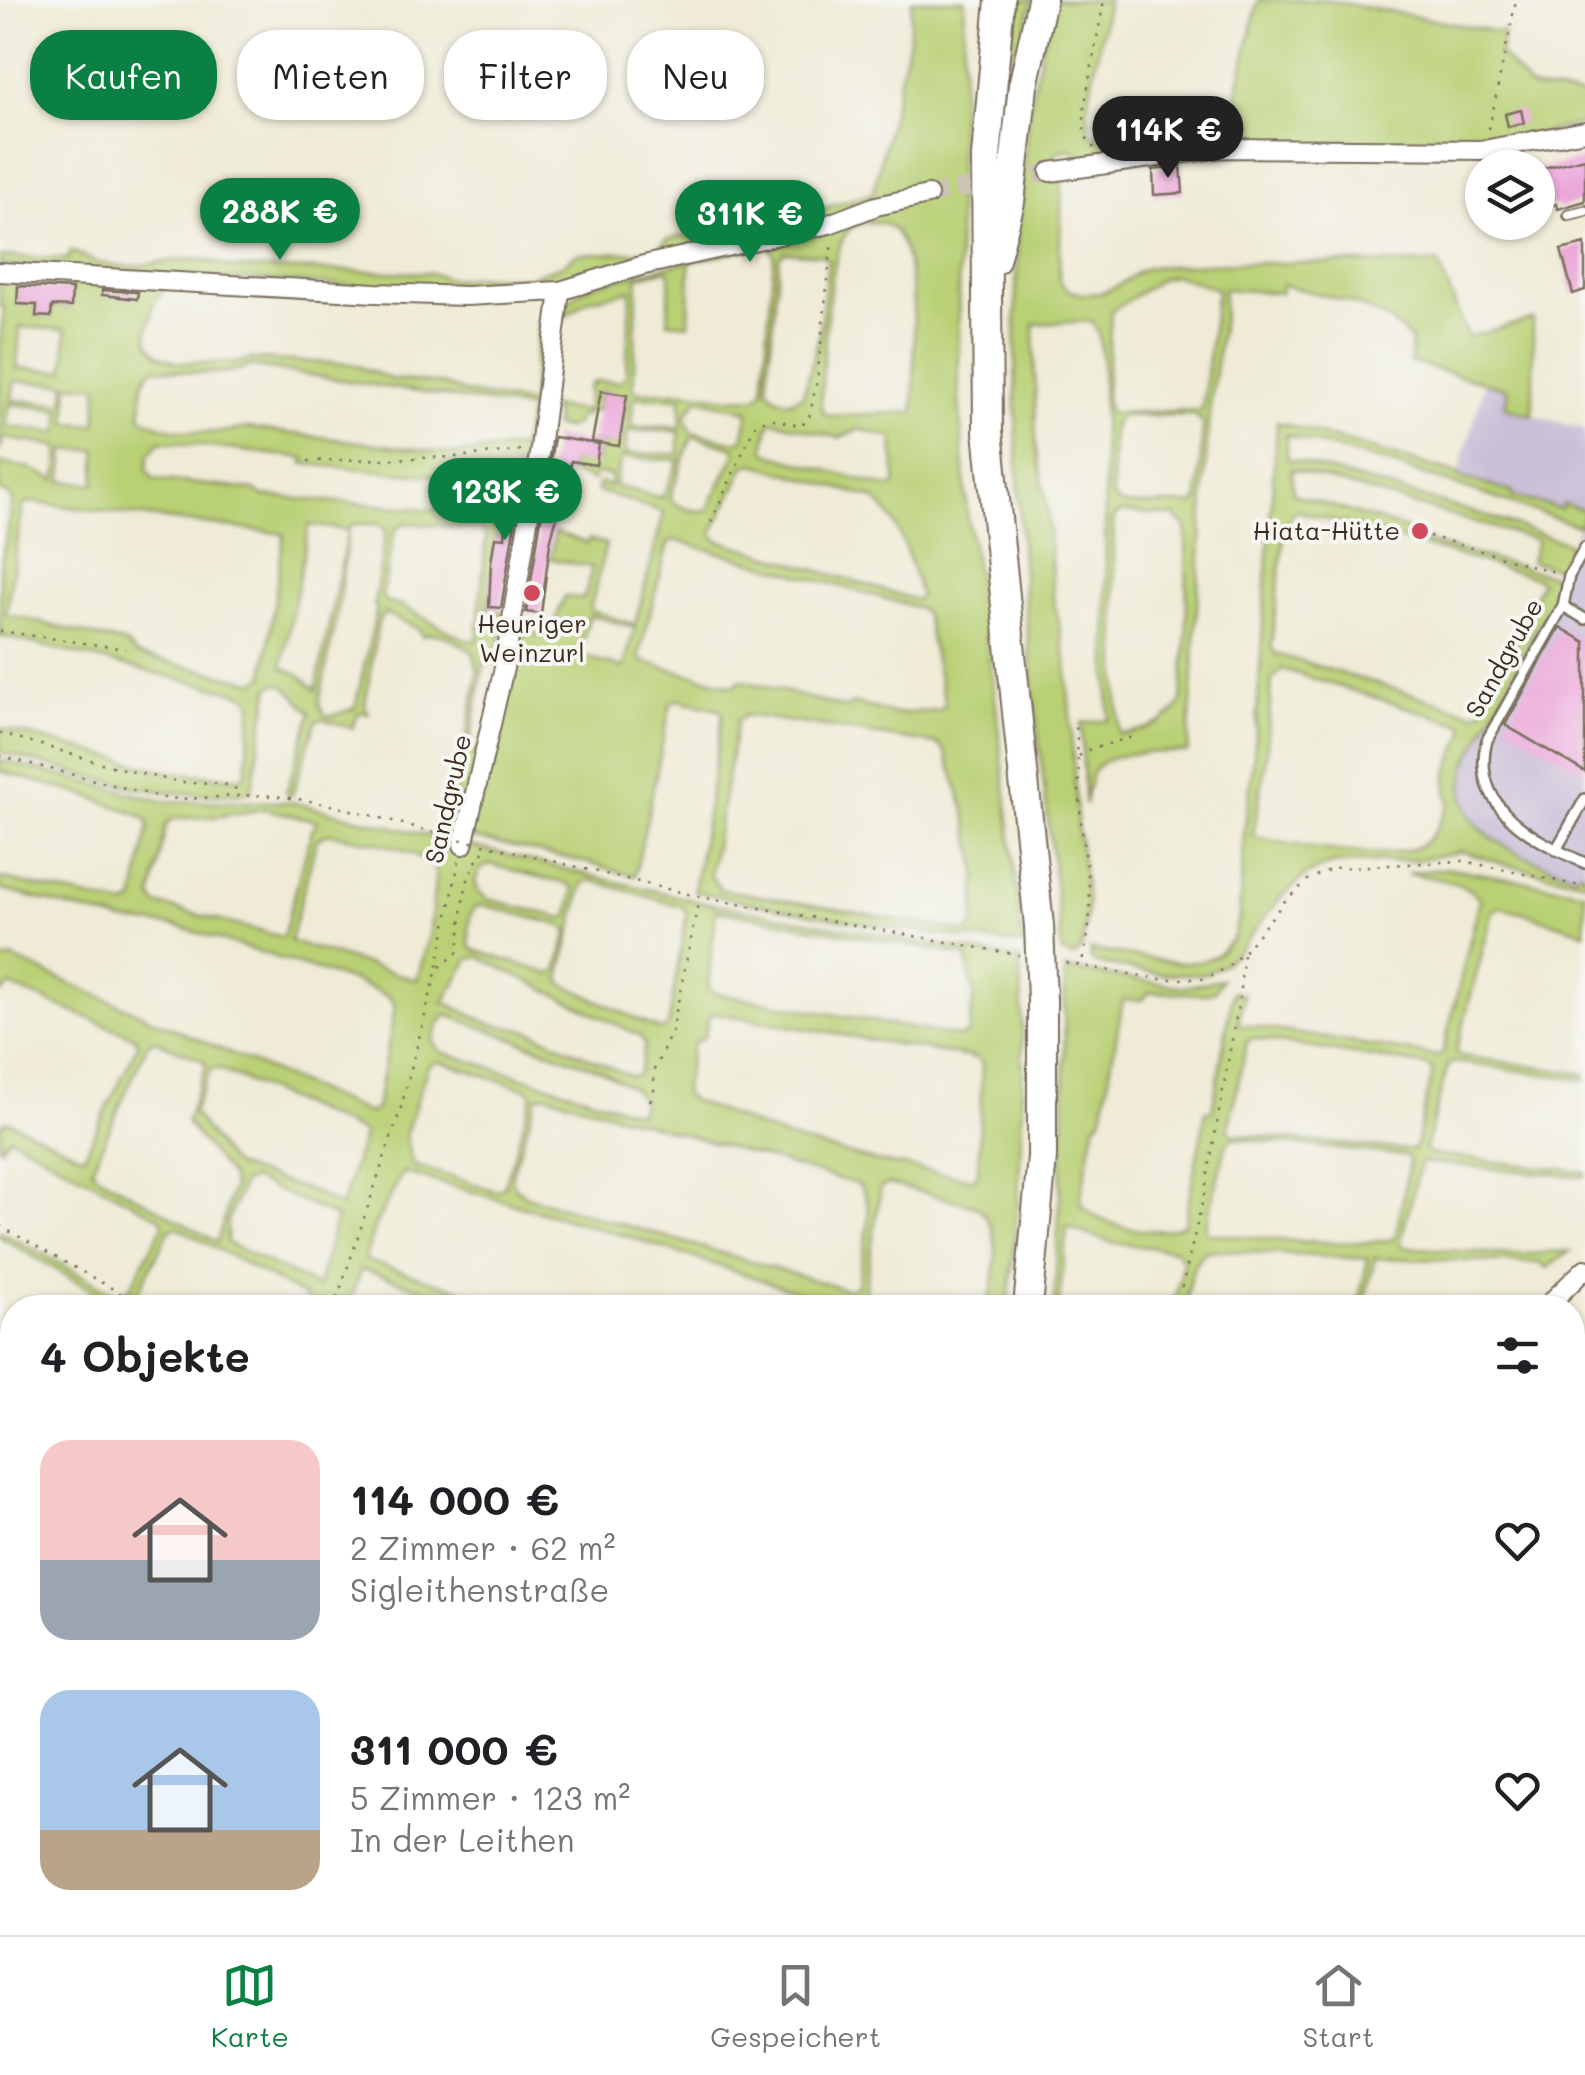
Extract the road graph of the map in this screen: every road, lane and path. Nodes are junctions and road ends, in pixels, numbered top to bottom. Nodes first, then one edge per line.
1 (991, 0) edge
2 (1000, 0) edge
3 (1042, 0) edge
4 (1104, 0) edge
5 (1516, 0) edge
6 (995, 41) junction
7 (1585, 131) edge
8 (1092, 147) dead end
9 (1484, 150) junction
10 (1050, 172) tunnel mouth
11 (928, 195) tunnel mouth
12 (1585, 211) edge
13 (1569, 215) dead end
14 (829, 224) junction
15 (0, 272) edge
16 (560, 291) junction
17 (985, 295) junction
18 (540, 448) junction
19 (308, 461) dead end
20 (711, 522) dead end
21 (1429, 536) dead end
22 (1585, 548) edge
23 (1569, 576) junction
24 (1563, 606) junction
25 (1585, 619) edge
26 (0, 631) edge
27 (126, 649) dead end
28 (1076, 727) dead end
29 (0, 732) edge
30 (1132, 737) dead end
31 (0, 756) edge
32 (1078, 757) junction
33 (243, 796) junction
34 (1585, 800) edge
35 (464, 842) junction
36 (491, 846) dead end
37 (1556, 850) junction
38 (1585, 863) edge
39 (700, 897) dead end
40 (1243, 953) dead end
41 (1081, 965) dead end
42 (437, 970) junction
43 (650, 1101) dead end
44 (0, 1226) edge
45 (1585, 1269) edge
46 (123, 1295) edge
47 (338, 1295) edge
48 (1029, 1295) edge
49 (1180, 1295) edge
50 (1558, 1295) edge

1 - 6 main road
2 - 6 main road
3 - 17 main road
4 - 8 path
5 - 9 path
6 - 17 main road
7 - 9 street
9 - 10 street
11 - 14 street
12 - 13 lane
14 - 16 street
14 - 20 path
15 - 16 street
16 - 18 street, Sandgrube
17 - 48 main road, bridge
18 - 19 path
18 - 35 street, Sandgrube
21 - 23 path
22 - 23 lane, Sandgrube
23 - 24 lane, Sandgrube
24 - 25 lane
24 - 37 lane, Sandgrube
26 - 27 path
28 - 32 path
29 - 33 path
30 - 32 path
31 - 33 path
32 - 41 path
33 - 35 path
34 - 37 lane
35 - 42 path, Sandgrube
36 - 42 path
37 - 38 lane, Sandgrube
39 - 43 path
40 - 49 path
42 - 47 path, Sandgrube
44 - 46 path
45 - 50 street

